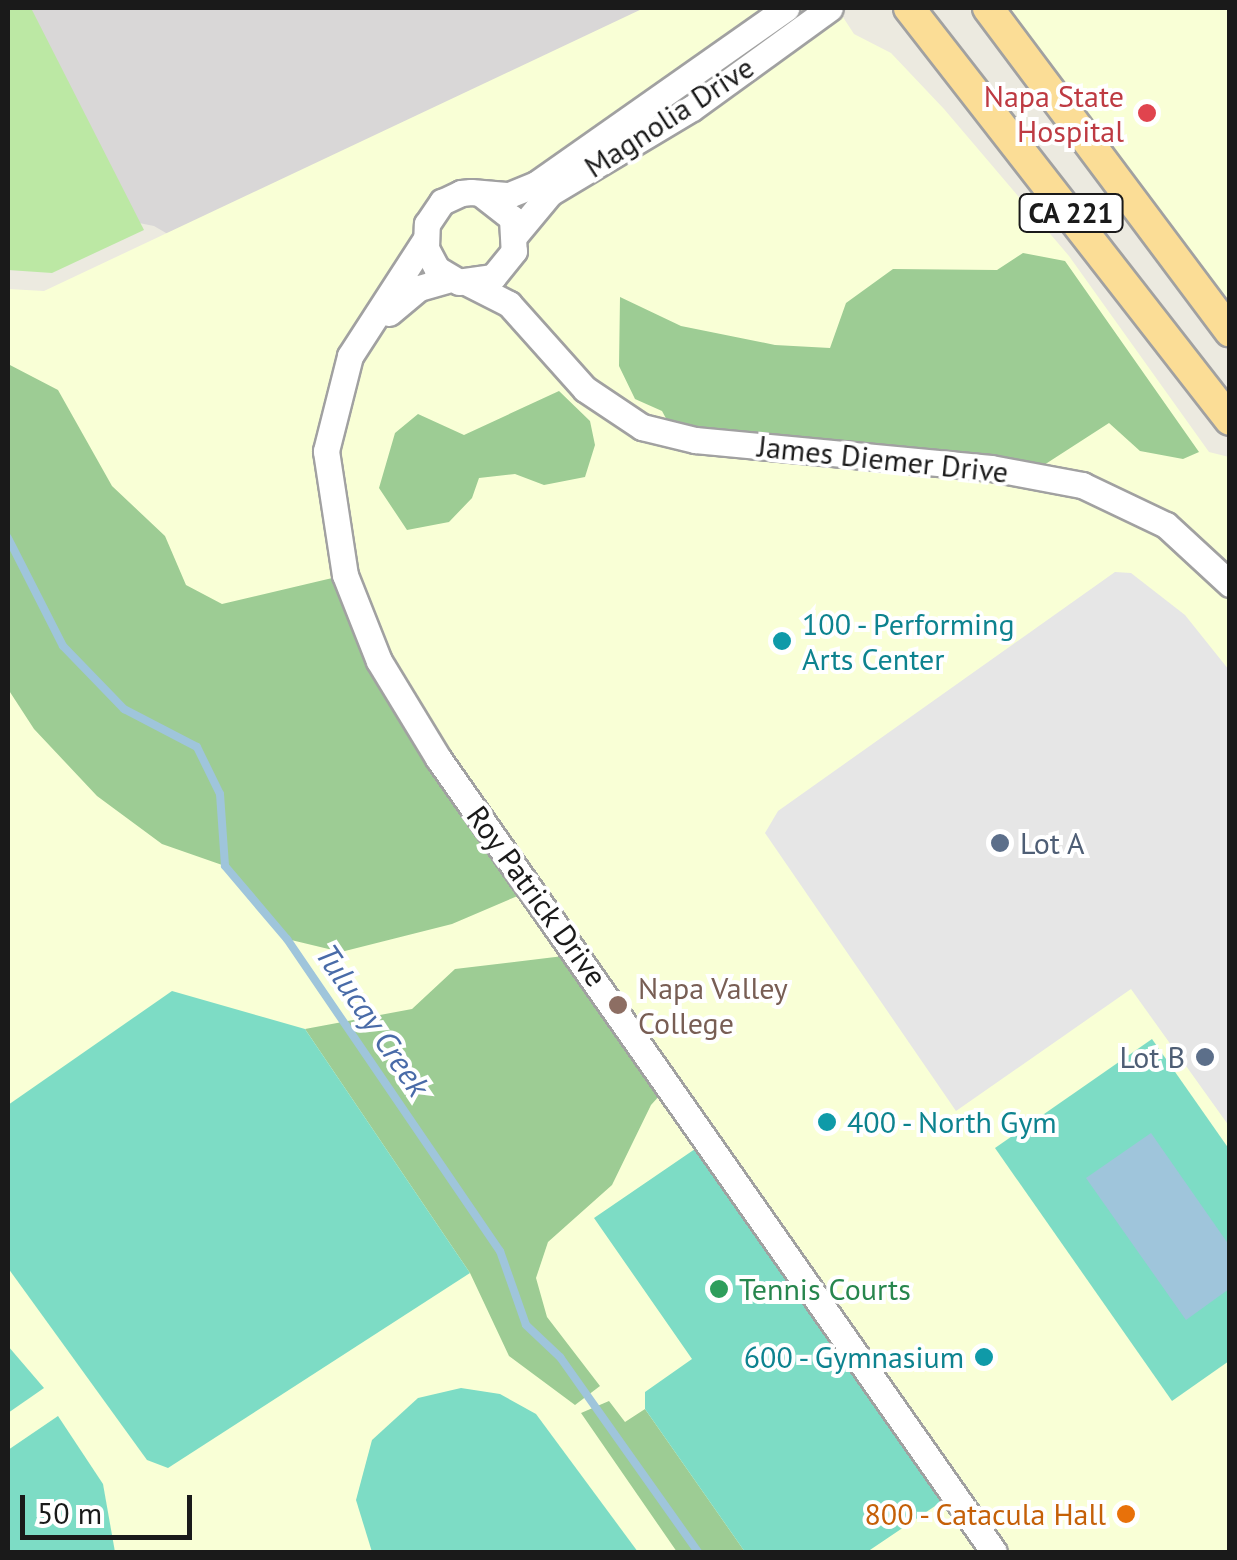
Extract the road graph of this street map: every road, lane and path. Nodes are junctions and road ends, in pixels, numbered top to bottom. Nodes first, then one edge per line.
1 (786, 8) edge
2 (830, 8) edge
3 (909, 8) edge
4 (988, 8) edge
5 (481, 194) junction
6 (425, 240) junction
7 (515, 242) junction
8 (459, 281) junction
9 (1230, 331) edge
10 (540, 338) junction
11 (360, 340) junction
12 (1230, 420) edge
13 (1230, 584) edge
14 (994, 1552) edge

1 - 5 street, Magnolia Drive
2 - 7 street, Magnolia Drive
3 - 12 main road, CA 221
4 - 9 main road, CA 221
5 - 6 street, Magnolia Drive
5 - 7 street
6 - 8 street
6 - 11 street, Roy Patrick Drive
7 - 8 street, Magnolia Drive
7 - 10 street, James Diemer Drive
8 - 10 street, James Diemer Drive
8 - 11 street, Roy Patrick Drive
10 - 13 street, James Diemer Drive
11 - 14 street, Roy Patrick Drive

